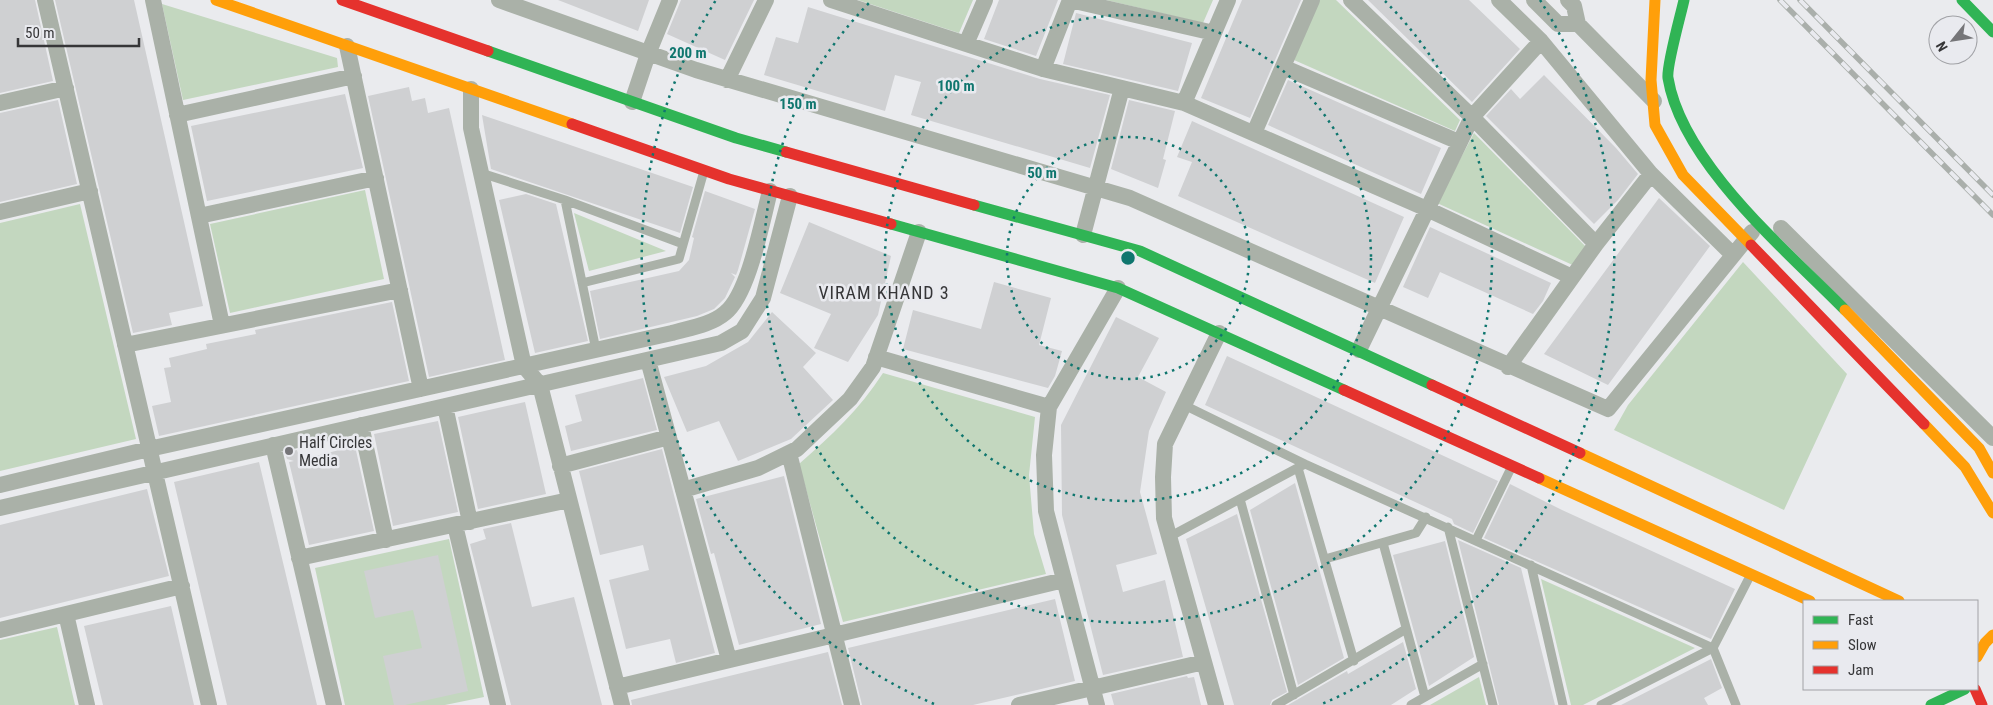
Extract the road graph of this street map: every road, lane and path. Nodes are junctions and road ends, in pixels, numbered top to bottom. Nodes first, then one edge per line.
1 (45, 0) edge
2 (153, 0) edge
3 (216, 0) edge
4 (342, 0) edge
5 (499, 0) edge
6 (670, 0) edge
7 (766, 0) edge
8 (985, 0) edge
9 (1070, 0) edge
10 (1228, 0) edge
11 (1312, 0) edge
12 (1351, 0) edge
13 (1499, 0) edge
14 (1534, 0) edge
15 (1568, 0) edge
16 (1655, 0) edge
17 (1684, 0) edge
18 (1962, 0) edge
19 (841, 2) edge
20 (1578, 24) junction
21 (1993, 32) edge
22 (1214, 33) junction
23 (1541, 42) junction
24 (966, 44) junction
25 (347, 46) junction
26 (648, 54) junction
27 (1283, 67) junction
28 (1043, 69) junction
29 (354, 76) junction
30 (727, 80) junction
31 (66, 88) junction
32 (1122, 88) junction
33 (471, 90) junction
34 (632, 102) junction
35 (0, 103) edge
36 (1184, 103) junction
37 (177, 115) junction
38 (1472, 117) junction
39 (1254, 134) junction
40 (1459, 142) junction
41 (704, 171) junction
42 (481, 174) junction
43 (1651, 174) junction
44 (376, 178) junction
45 (1096, 189) junction
46 (90, 191) junction
47 (770, 191) junction
48 (790, 196) junction
49 (565, 200) junction
50 (1427, 209) junction
51 (0, 212) edge
52 (1766, 214) junction
53 (199, 216) junction
54 (919, 232) junction
55 (1083, 235) junction
56 (683, 244) junction
57 (1596, 244) junction
58 (1733, 255) junction
59 (1572, 277) junction
60 (582, 283) junction
61 (1118, 288) junction
62 (400, 290) junction
63 (1379, 308) junction
64 (222, 325) junction
65 (1219, 333) junction
66 (125, 344) junction
67 (596, 350) junction
68 (1359, 350) junction
69 (876, 357) junction
70 (648, 360) junction
71 (524, 366) junction
72 (1508, 366) junction
73 (540, 385) junction
74 (421, 389) junction
75 (1184, 405) junction
76 (445, 406) junction
77 (1049, 407) junction
78 (361, 425) junction
79 (669, 437) junction
80 (1993, 438) edge
81 (273, 445) junction
82 (149, 449) junction
83 (789, 453) junction
84 (560, 466) junction
85 (1302, 466) junction
86 (1512, 466) junction
87 (155, 471) junction
88 (1993, 473) edge
89 (0, 485) edge
90 (683, 490) junction
91 (1240, 499) junction
92 (569, 500) junction
93 (0, 508) edge
94 (1993, 513) edge
95 (1426, 517) junction
96 (463, 524) junction
97 (1448, 528) junction
98 (1169, 537) junction
99 (386, 540) junction
100 (1476, 540) junction
101 (1383, 543) junction
102 (299, 558) junction
103 (1324, 560) junction
104 (1531, 565) junction
105 (1750, 575) junction
106 (1064, 580) junction
107 (182, 586) junction
108 (1808, 600) edge
109 (1897, 600) edge
110 (66, 614) junction
111 (1406, 629) junction
112 (0, 630) edge
113 (835, 635) junction
114 (1985, 639) edge
115 (1713, 648) junction
116 (1978, 655) edge
117 (728, 660) junction
118 (1354, 661) junction
119 (1204, 662) junction
120 (1483, 664) junction
121 (617, 687) junction
122 (1093, 688) junction
123 (1964, 690) edge
124 (1975, 690) edge
125 (1294, 695) junction
126 (1425, 697) junction
127 (495, 704) edge
128 (87, 705) edge
129 (209, 705) edge
130 (334, 705) edge
131 (622, 705) edge
132 (852, 705) edge
133 (1019, 705) edge
134 (1097, 705) edge
135 (1216, 705) edge
136 (1276, 705) edge
137 (1411, 705) edge
138 (1493, 705) edge
139 (1563, 705) edge
140 (1600, 705) edge
141 (1736, 705) edge
142 (1931, 705) edge
143 (1982, 705) edge

1 - 31 street
2 - 37 street
3 - 25 street
4 - 34 street
5 - 26 street
6 - 26 street
7 - 30 street
8 - 24 street
9 - 22 street
9 - 28 street
10 - 22 street
11 - 27 street
12 - 38 street
13 - 23 street
14 - 20 street
15 - 20 street
16 - 94 street
17 - 88 street
18 - 21 street
19 - 24 street
20 - 52 street
22 - 36 street
23 - 38 street
23 - 43 street
24 - 28 street
25 - 29 street
25 - 33 street
26 - 30 street
26 - 34 street
27 - 39 street
27 - 40 street
28 - 32 street
29 - 37 street
29 - 44 street
30 - 45 street
31 - 35 street
31 - 46 street
32 - 36 street
32 - 45 street
33 - 41 street
33 - 42 street
34 - 55 street
36 - 39 street
37 - 53 street
38 - 40 street
38 - 57 street
39 - 50 street
40 - 50 street
41 - 47 street
41 - 56 lane
42 - 49 lane
42 - 71 street
43 - 57 street
43 - 58 street
44 - 53 street
44 - 62 street
45 - 55 street
45 - 63 street
46 - 51 street
46 - 66 street
47 - 48 street
47 - 67 street
48 - 54 street
48 - 70 street
49 - 56 lane
49 - 60 lane
50 - 59 street
50 - 63 street
52 - 58 street
52 - 80 street
53 - 64 street
54 - 61 street
54 - 69 street
55 - 68 street
56 - 60 lane
57 - 59 street
58 - 72 street
59 - 72 street
60 - 67 lane
61 - 65 street
61 - 77 street
62 - 64 street
62 - 74 street
63 - 68 street
63 - 72 street
64 - 66 street
65 - 75 street
65 - 86 street
66 - 82 street
67 - 71 street
68 - 109 street
69 - 77 street
69 - 83 street
70 - 73 street
70 - 79 street
71 - 73 street
71 - 74 street
73 - 76 street
73 - 84 street
74 - 82 street
75 - 85 lane
75 - 98 street
76 - 78 street
76 - 96 street
77 - 106 street
78 - 81 street
78 - 99 street
79 - 84 street
79 - 90 street
81 - 87 street
81 - 102 street
82 - 87 street
82 - 89 street
83 - 90 street
83 - 113 street
84 - 92 street
85 - 91 lane
85 - 95 lane
85 - 103 lane
86 - 100 lane
86 - 105 street
87 - 93 street
87 - 107 street
90 - 117 street
91 - 98 lane
91 - 125 lane
92 - 96 street
92 - 121 street
95 - 97 lane
95 - 101 lane
96 - 99 street
96 - 127 street
97 - 100 lane
97 - 120 lane
98 - 119 street
99 - 102 street
100 - 104 lane
101 - 103 lane
101 - 111 lane
102 - 130 street
103 - 118 lane
104 - 115 lane
104 - 139 lane
105 - 108 street
105 - 115 lane
106 - 113 street
106 - 122 street
107 - 110 street
107 - 129 street
110 - 112 street
110 - 128 street
111 - 118 lane
111 - 126 lane
113 - 117 street
113 - 132 street
114 - 116 street
115 - 140 lane
115 - 141 lane
117 - 121 street
118 - 125 lane
119 - 122 street
119 - 135 street
120 - 126 lane
120 - 138 lane
121 - 131 street
122 - 133 street
122 - 134 street
123 - 142 street
124 - 143 street
125 - 136 lane
126 - 137 lane

